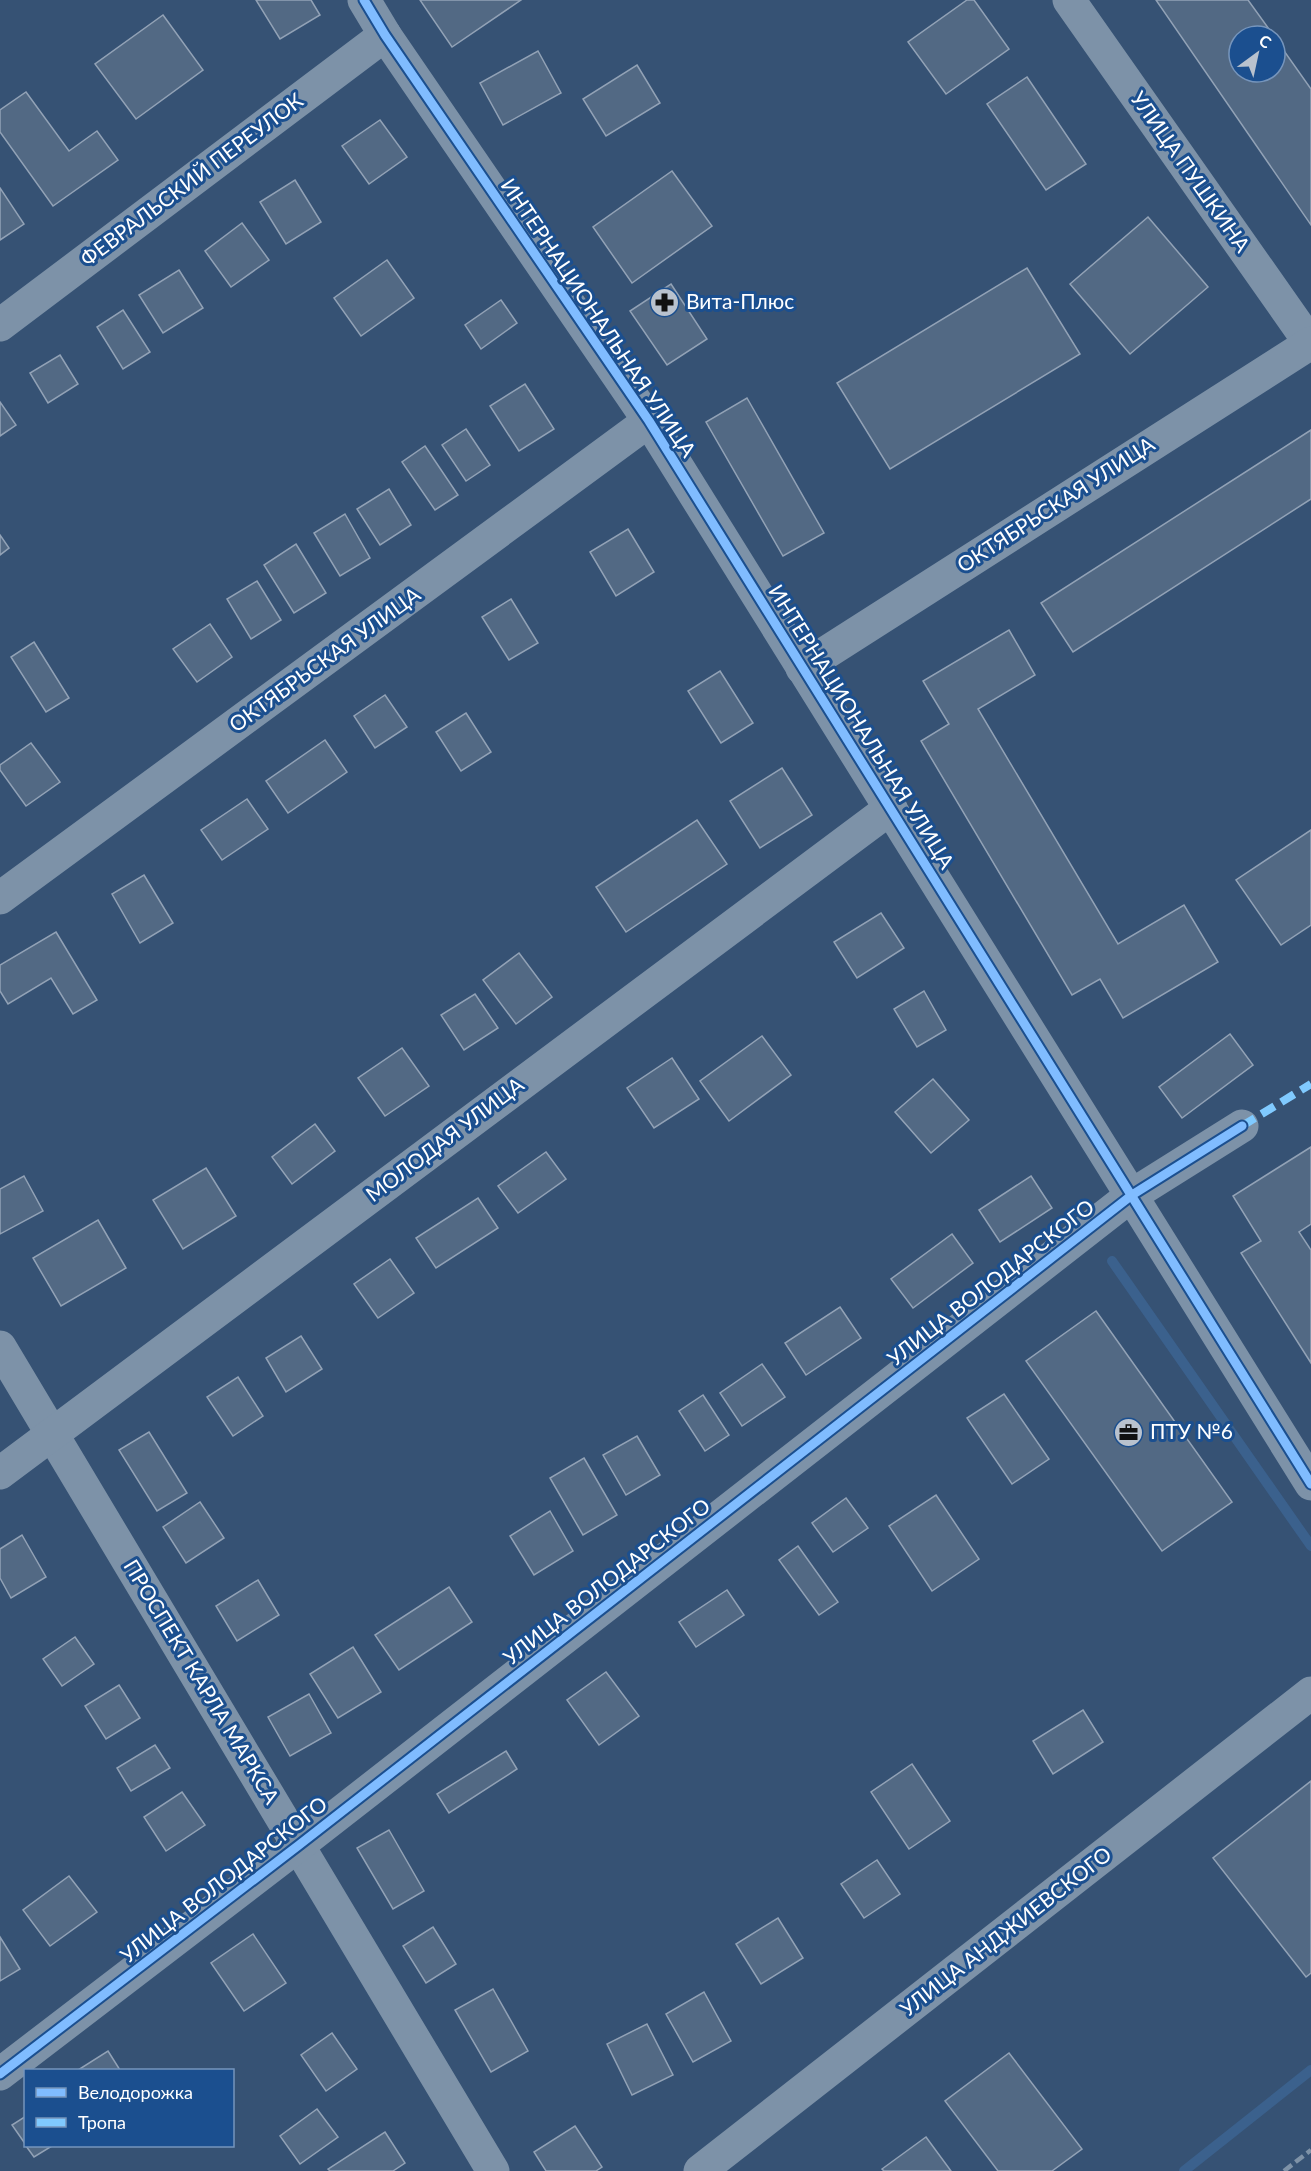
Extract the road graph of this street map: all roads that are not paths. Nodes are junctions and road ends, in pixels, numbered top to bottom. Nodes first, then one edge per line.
1 (364, 0) edge
2 (1069, 0) edge
3 (385, 35) junction
4 (0, 325) edge
5 (1311, 343) edge
6 (649, 421) junction
7 (802, 668) junction
8 (891, 808) junction
9 (0, 898) edge
10 (1242, 1126) dead end
11 (1132, 1195) junction
12 (0, 1347) edge
13 (52, 1433) junction
14 (0, 1473) edge
15 (1311, 1484) edge
16 (1311, 1693) edge
17 (298, 1845) junction
18 (0, 2073) edge
19 (493, 2171) edge
20 (700, 2171) edge

1 - 3 street, ИНТЕРНАЦИОНАЛЬНАЯ УЛИЦА
2 - 5 street, УЛИЦА ПУШКИНА
3 - 4 street, ФЕВРАЛЬСКИЙ ПЕРЕУЛОК
3 - 6 street, ИНТЕРНАЦИОНАЛЬНАЯ УЛИЦА
5 - 7 street, ОКТЯБРЬСКАЯ УЛИЦА
6 - 7 street, ИНТЕРНАЦИОНАЛЬНАЯ УЛИЦА
6 - 9 street, ОКТЯБРЬСКАЯ УЛИЦА
7 - 8 street, ИНТЕРНАЦИОНАЛЬНАЯ УЛИЦА
8 - 11 street, ИНТЕРНАЦИОНАЛЬНАЯ УЛИЦА
8 - 13 street, МОЛОДАЯ УЛИЦА
10 - 11 street, УЛИЦА ВОЛОДАРСКОГО
11 - 15 street, ИНТЕРНАЦИОНАЛЬНАЯ УЛИЦА
11 - 17 street, УЛИЦА ВОЛОДАРСКОГО
12 - 13 street, ПРОСПЕКТ КАРЛА МАРКСА
13 - 14 street, МОЛОДАЯ УЛИЦА
13 - 17 street, ПРОСПЕКТ КАРЛА МАРКСА
16 - 20 street, УЛИЦА АНДЖИЕВСКОГО
17 - 18 street, УЛИЦА ВОЛОДАРСКОГО
17 - 19 street, ПРОСПЕКТ КАРЛА МАРКСА

